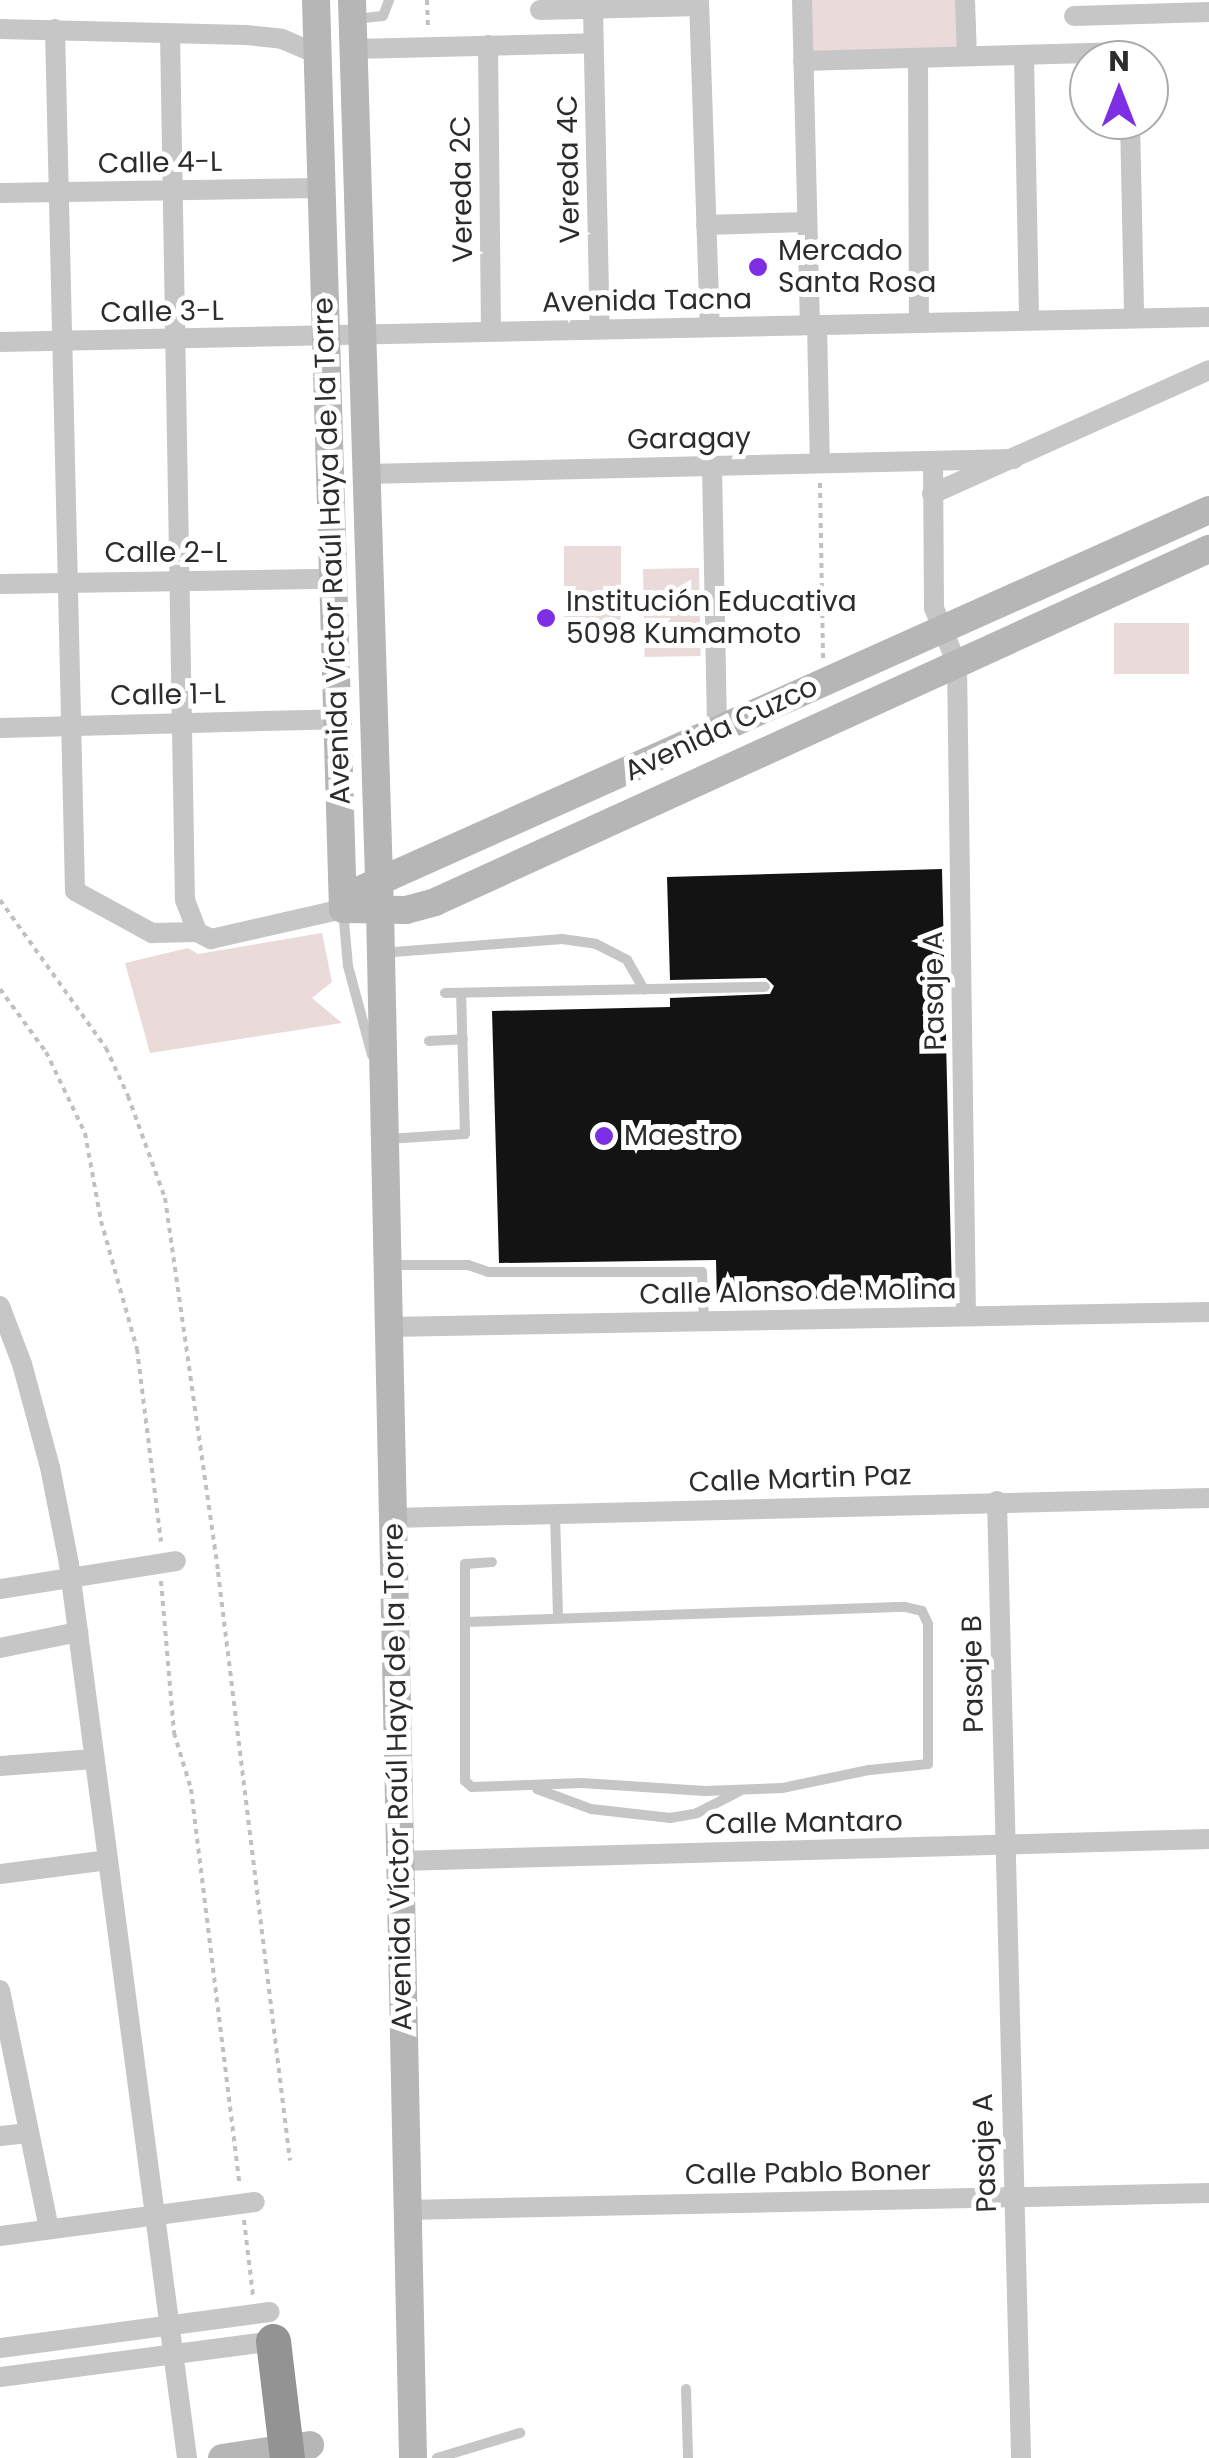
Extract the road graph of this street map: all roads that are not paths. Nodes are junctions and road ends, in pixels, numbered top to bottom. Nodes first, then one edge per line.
1 (316, 0) edge
2 (389, 0) edge
3 (802, 0) edge
4 (965, 0) edge
5 (699, 3) edge
6 (647, 4) edge
7 (540, 5) edge
8 (1182, 7) edge
9 (593, 8) junction
10 (1073, 8) edge
11 (352, 9) edge
12 (1209, 12) edge
13 (1128, 16) junction
14 (0, 28) edge
15 (54, 30) junction
16 (170, 34) junction
17 (1074, 40) edge
18 (1128, 40) edge
19 (594, 43) junction
20 (541, 44) junction
21 (488, 46) junction
22 (354, 49) junction
23 (1069, 53) edge
24 (318, 54) junction
25 (1024, 54) junction
26 (966, 56) junction
27 (918, 58) junction
28 (804, 61) junction
29 (1130, 140) edge
30 (322, 188) junction
31 (172, 190) junction
32 (57, 192) junction
33 (0, 193) edge
34 (807, 222) junction
35 (706, 225) junction
36 (1209, 317) edge
37 (1134, 318) junction
38 (1028, 320) junction
39 (919, 322) junction
40 (813, 325) junction
41 (710, 327) junction
42 (600, 329) junction
43 (491, 332) junction
44 (362, 334) junction
45 (326, 336) junction
46 (174, 339) junction
47 (63, 341) junction
48 (0, 342) edge
49 (1209, 370) edge
50 (1014, 459) junction
51 (933, 461) junction
52 (820, 464) junction
53 (712, 466) junction
54 (366, 474) junction
55 (932, 494) junction
56 (1209, 510) edge
57 (1209, 548) edge
58 (333, 579) junction
59 (180, 580) junction
60 (66, 581) junction
61 (0, 584) edge
62 (940, 629) junction
63 (957, 664) junction
64 (336, 719) junction
65 (182, 722) junction
66 (70, 725) junction
67 (0, 728) edge
68 (717, 732) junction
69 (379, 896) junction
70 (342, 904) junction
71 (197, 932) junction
72 (381, 953) junction
73 (765, 987) dead end
74 (644, 989) junction
75 (445, 993) dead end
76 (462, 993) junction
77 (463, 1039) junction
78 (429, 1040) dead end
79 (384, 1096) junction
80 (384, 1139) junction
81 (387, 1265) junction
82 (0, 1306) edge
83 (1209, 1312) edge
84 (966, 1316) junction
85 (704, 1321) junction
86 (388, 1327) junction
87 (1209, 1498) edge
88 (998, 1501) junction
89 (554, 1513) junction
90 (392, 1518) junction
91 (168, 1562) road end
92 (492, 1562) dead end
93 (70, 1578) junction
94 (0, 1589) edge
95 (558, 1618) junction
96 (466, 1622) junction
97 (78, 1632) junction
98 (0, 1648) edge
99 (94, 1760) junction
100 (0, 1766) edge
101 (531, 1786) junction
102 (744, 1789) junction
103 (1209, 1840) edge
104 (1004, 1846) junction
105 (108, 1860) junction
106 (400, 1861) junction
107 (0, 1874) edge
108 (0, 1990) edge
109 (2, 2014) edge
110 (8, 2072) edge
111 (29, 2134) junction
112 (0, 2136) edge
113 (1209, 2193) edge
114 (1014, 2196) junction
115 (248, 2203) road end
116 (408, 2210) junction
117 (154, 2212) junction
118 (49, 2228) junction
119 (0, 2236) edge
120 (266, 2322) junction
121 (169, 2323) junction
122 (0, 2348) edge
123 (173, 2352) junction
124 (0, 2377) edge
125 (686, 2389) dead end
126 (520, 2433) dead end
127 (294, 2450) edge
128 (187, 2458) edge
129 (222, 2458) edge
130 (412, 2458) edge
131 (437, 2458) edge
132 (688, 2458) edge
133 (1022, 2458) edge

1 - 24 street, Avenida Víctor Raúl Haya de la Torre
2 - 11 lane
3 - 28 street
4 - 26 street
5 - 6 street
5 - 35 street
6 - 9 street
7 - 9 street
7 - 20 street
8 - 12 street
8 - 13 street
9 - 19 street, Vereda 4C
10 - 13 street
10 - 17 street
11 - 22 street, Avenida Víctor Raúl Haya de la Torre
13 - 18 street
14 - 15 street
15 - 16 street
15 - 32 street
16 - 24 street
16 - 31 street
19 - 20 street
19 - 42 street, Vereda 4C
20 - 21 street
21 - 22 street
21 - 43 street, Vereda 2C
22 - 44 street, Avenida Víctor Raúl Haya de la Torre
23 - 25 street
24 - 30 street, Avenida Víctor Raúl Haya de la Torre
25 - 26 street
25 - 38 street
26 - 27 street
27 - 28 street
27 - 39 street
28 - 34 street
29 - 37 street
30 - 31 street, Calle 4-L
30 - 45 street, Avenida Víctor Raúl Haya de la Torre
31 - 32 street, Calle 4-L
31 - 46 street
32 - 33 street, Calle 4-L
32 - 47 street
34 - 35 street
34 - 40 street
35 - 41 street
36 - 37 street, Avenida Tacna
37 - 38 street, Avenida Tacna
38 - 39 street, Avenida Tacna
39 - 40 street, Avenida Tacna
40 - 41 street, Avenida Tacna
40 - 52 street
41 - 42 street, Avenida Tacna
42 - 43 street, Avenida Tacna
43 - 44 street, Avenida Tacna
44 - 45 street, Avenida Tacna
44 - 54 street, Avenida Víctor Raúl Haya de la Torre
45 - 46 street, Calle 3-L
45 - 58 street, Avenida Víctor Raúl Haya de la Torre
46 - 47 street, Calle 3-L
46 - 59 street
47 - 48 street, Calle 3-L
47 - 60 street
49 - 50 street
50 - 51 street, Garagay
50 - 55 street
51 - 52 street, Garagay
51 - 55 street
52 - 53 street, Garagay
53 - 54 street, Garagay
53 - 68 street
54 - 69 street, Avenida Víctor Raúl Haya de la Torre
55 - 62 street
56 - 62 street, Avenida Cuzco
57 - 63 street, Avenida Cuzco
58 - 59 street, Calle 2-L
58 - 64 street, Avenida Víctor Raúl Haya de la Torre
59 - 60 street, Calle 2-L
59 - 65 street
60 - 61 street, Calle 2-L
60 - 66 street
62 - 63 street
62 - 68 street, Avenida Cuzco
63 - 69 street, Avenida Cuzco
63 - 84 street, Pasaje A
64 - 65 street, Calle 1-L
64 - 70 street, Avenida Víctor Raúl Haya de la Torre
65 - 66 street, Calle 1-L
65 - 71 street
66 - 67 street, Calle 1-L
66 - 71 street
68 - 69 street, Avenida Cuzco
69 - 70 street, Avenida Cuzco
69 - 72 street, Avenida Víctor Raúl Haya de la Torre
70 - 71 street
70 - 79 lane, Avenida Víctor Raúl Haya de la Torre
72 - 74 lane
72 - 79 street, Avenida Víctor Raúl Haya de la Torre
73 - 74 lane
74 - 76 lane
75 - 76 lane
76 - 77 lane
77 - 78 lane
77 - 80 lane
79 - 80 street, Avenida Víctor Raúl Haya de la Torre
80 - 81 street, Avenida Víctor Raúl Haya de la Torre
81 - 85 lane
81 - 86 street, Avenida Víctor Raúl Haya de la Torre
82 - 93 street
83 - 84 street, Calle Alonso de Molina
84 - 85 street, Calle Alonso de Molina
85 - 86 street, Calle Alonso de Molina
86 - 90 street, Avenida Víctor Raúl Haya de la Torre
87 - 88 street, Calle Martin Paz
88 - 89 street, Calle Martin Paz
88 - 104 street, Pasaje B
89 - 90 street, Calle Martin Paz
89 - 95 lane
90 - 106 street, Avenida Víctor Raúl Haya de la Torre
91 - 93 street
92 - 96 lane
93 - 94 street
93 - 97 street
95 - 96 lane
95 - 102 lane
96 - 101 lane
97 - 98 street
97 - 99 street
99 - 100 street
99 - 105 street
101 - 102 lane
101 - 102 lane
103 - 104 street, Calle Mantaro
104 - 106 street, Calle Mantaro
104 - 114 street, Pasaje A
105 - 107 street
105 - 117 street
106 - 116 street, Avenida Víctor Raúl Haya de la Torre
108 - 109 street
109 - 110 street
110 - 111 street
111 - 112 street
111 - 118 street
113 - 114 street, Calle Pablo Boner
114 - 116 street, Calle Pablo Boner
114 - 133 street, Pasaje A
115 - 117 street
116 - 130 street, Avenida Víctor Raúl Haya de la Torre
117 - 118 street
117 - 121 street
118 - 119 street
120 - 121 street
120 - 123 street
120 - 127 highway
121 - 122 street
121 - 123 street
123 - 124 street
123 - 128 street
125 - 132 lane
126 - 131 lane
127 - 129 street

